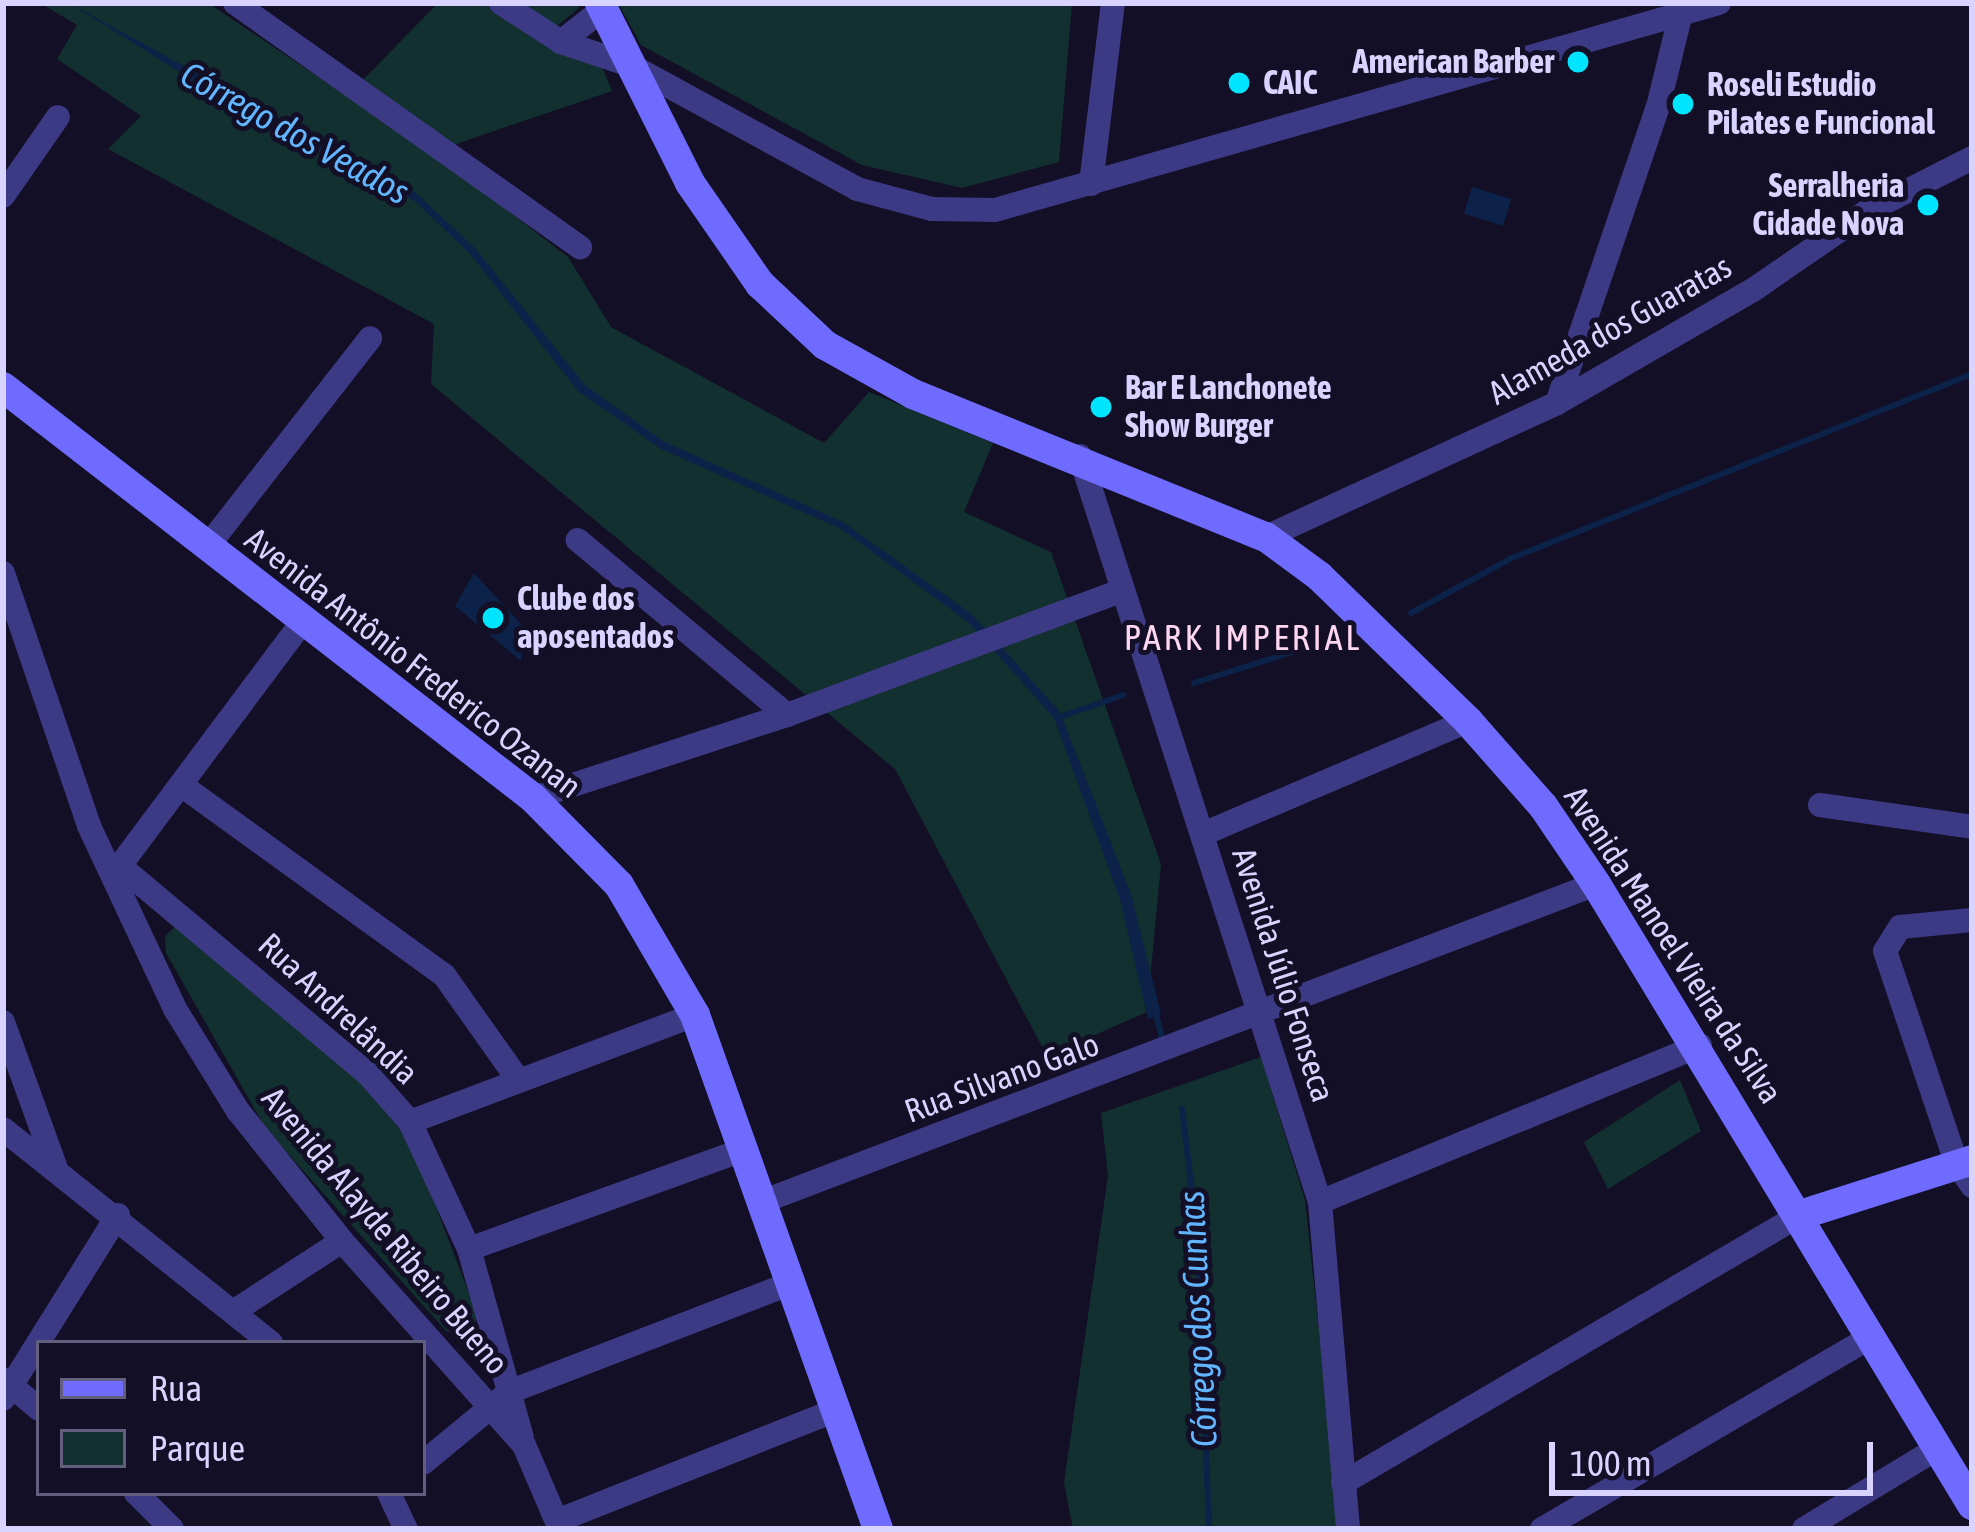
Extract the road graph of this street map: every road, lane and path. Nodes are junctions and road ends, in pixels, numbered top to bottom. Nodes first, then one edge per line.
1 (235, 3) edge
2 (501, 3) edge
3 (1113, 3) edge
4 (1719, 3) edge
5 (602, 6) edge
6 (1680, 17) junction
7 (561, 42) junction
8 (630, 64) junction
9 (58, 117) dead end
10 (1972, 158) edge
11 (1091, 184) junction
12 (3, 196) edge
13 (580, 247) dead end
14 (370, 338) dead end
15 (3, 387) edge
16 (1557, 403) junction
17 (1080, 456) junction
18 (1266, 536) junction
19 (578, 540) dead end
20 (207, 547) junction
21 (3, 573) edge
22 (1124, 590) junction
23 (302, 622) junction
24 (787, 715) junction
25 (1468, 721) junction
26 (184, 787) junction
27 (533, 798) junction
28 (1820, 805) dead end
29 (1972, 827) edge
30 (1202, 834) junction
31 (115, 873) junction
32 (1597, 884) junction
33 (1972, 920) edge
34 (1262, 1012) junction
35 (695, 1015) junction
36 (3, 1022) edge
37 (1700, 1046) junction
38 (517, 1078) junction
39 (410, 1122) junction
40 (3, 1129) edge
41 (743, 1150) junction
42 (55, 1166) junction
43 (1967, 1169) edge
44 (764, 1202) junction
45 (1320, 1202) junction
46 (118, 1215) junction
47 (1800, 1215) junction
48 (342, 1241) junction
49 (470, 1249) junction
50 (792, 1283) junction
51 (236, 1310) junction
52 (1870, 1337) junction
53 (37, 1340) edge
54 (268, 1340) edge
55 (36, 1342) edge
56 (6, 1388) edge
57 (499, 1399) junction
58 (36, 1406) edge
59 (838, 1409) junction
60 (1936, 1449) junction
61 (426, 1460) edge
62 (1343, 1483) junction
63 (139, 1496) edge
64 (390, 1496) edge
65 (1972, 1505) edge
66 (559, 1525) edge
67 (172, 1529) edge
68 (406, 1529) edge
69 (878, 1529) edge
70 (1348, 1529) edge
71 (1542, 1529) edge
72 (1804, 1529) edge

1 - 13 street
2 - 7 street
3 - 11 street
4 - 6 street
5 - 7 street
5 - 8 street, Avenida Manoel Vieira da Silva
6 - 11 street
6 - 16 street
7 - 8 street
8 - 11 street
8 - 17 street, Avenida Manoel Vieira da Silva
9 - 12 street
10 - 16 street, Alameda dos Guaratas
14 - 20 street
15 - 20 street, Avenida Antônio Frederico Ozanan
16 - 18 street, Alameda dos Guaratas
17 - 18 street, Avenida Manoel Vieira da Silva
17 - 22 street, Avenida Júlio Fonseca
18 - 25 street, Avenida Manoel Vieira da Silva
19 - 24 street
20 - 23 street, Avenida Antônio Frederico Ozanan
21 - 31 street, Avenida Alayde Ribeiro Bueno
22 - 24 street
22 - 30 street, Avenida Júlio Fonseca
23 - 26 street
23 - 27 street, Avenida Antônio Frederico Ozanan
24 - 27 street
25 - 30 street
25 - 32 street, Avenida Manoel Vieira da Silva
26 - 31 street
26 - 38 street
27 - 35 street, Avenida Antônio Frederico Ozanan
28 - 29 street
30 - 34 street, Avenida Júlio Fonseca
31 - 39 street, Rua Andrelândia
31 - 48 street, Avenida Alayde Ribeiro Bueno
32 - 34 street, Rua Silvano Galo
32 - 37 street, Avenida Manoel Vieira da Silva
33 - 43 street
34 - 44 street, Rua Silvano Galo
34 - 45 street, Avenida Júlio Fonseca
35 - 38 street
35 - 41 street, Avenida Antônio Frederico Ozanan
36 - 42 street
37 - 45 street
37 - 47 street, Avenida Manoel Vieira da Silva
38 - 39 street
39 - 49 street, Rua Andrelândia
40 - 42 street
41 - 44 street, Avenida Antônio Frederico Ozanan
41 - 49 street
42 - 46 street
43 - 47 street
44 - 50 street, Avenida Antônio Frederico Ozanan
45 - 62 street, Avenida Júlio Fonseca
46 - 51 street
46 - 53 street
47 - 52 street, Avenida Manoel Vieira da Silva
47 - 62 street
48 - 51 street
48 - 57 street, Avenida Alayde Ribeiro Bueno
49 - 57 street, Rua Andrelândia
50 - 57 street
50 - 59 street, Avenida Antônio Frederico Ozanan
51 - 54 street
52 - 60 street, Avenida Manoel Vieira da Silva
52 - 71 street
55 - 56 street
56 - 58 street
57 - 61 street
57 - 66 street, Avenida Alayde Ribeiro Bueno
59 - 66 street
59 - 69 street, Avenida Antônio Frederico Ozanan
60 - 65 street, Avenida Manoel Vieira da Silva
60 - 72 street
62 - 70 street, Avenida Júlio Fonseca
63 - 67 street
64 - 68 street

